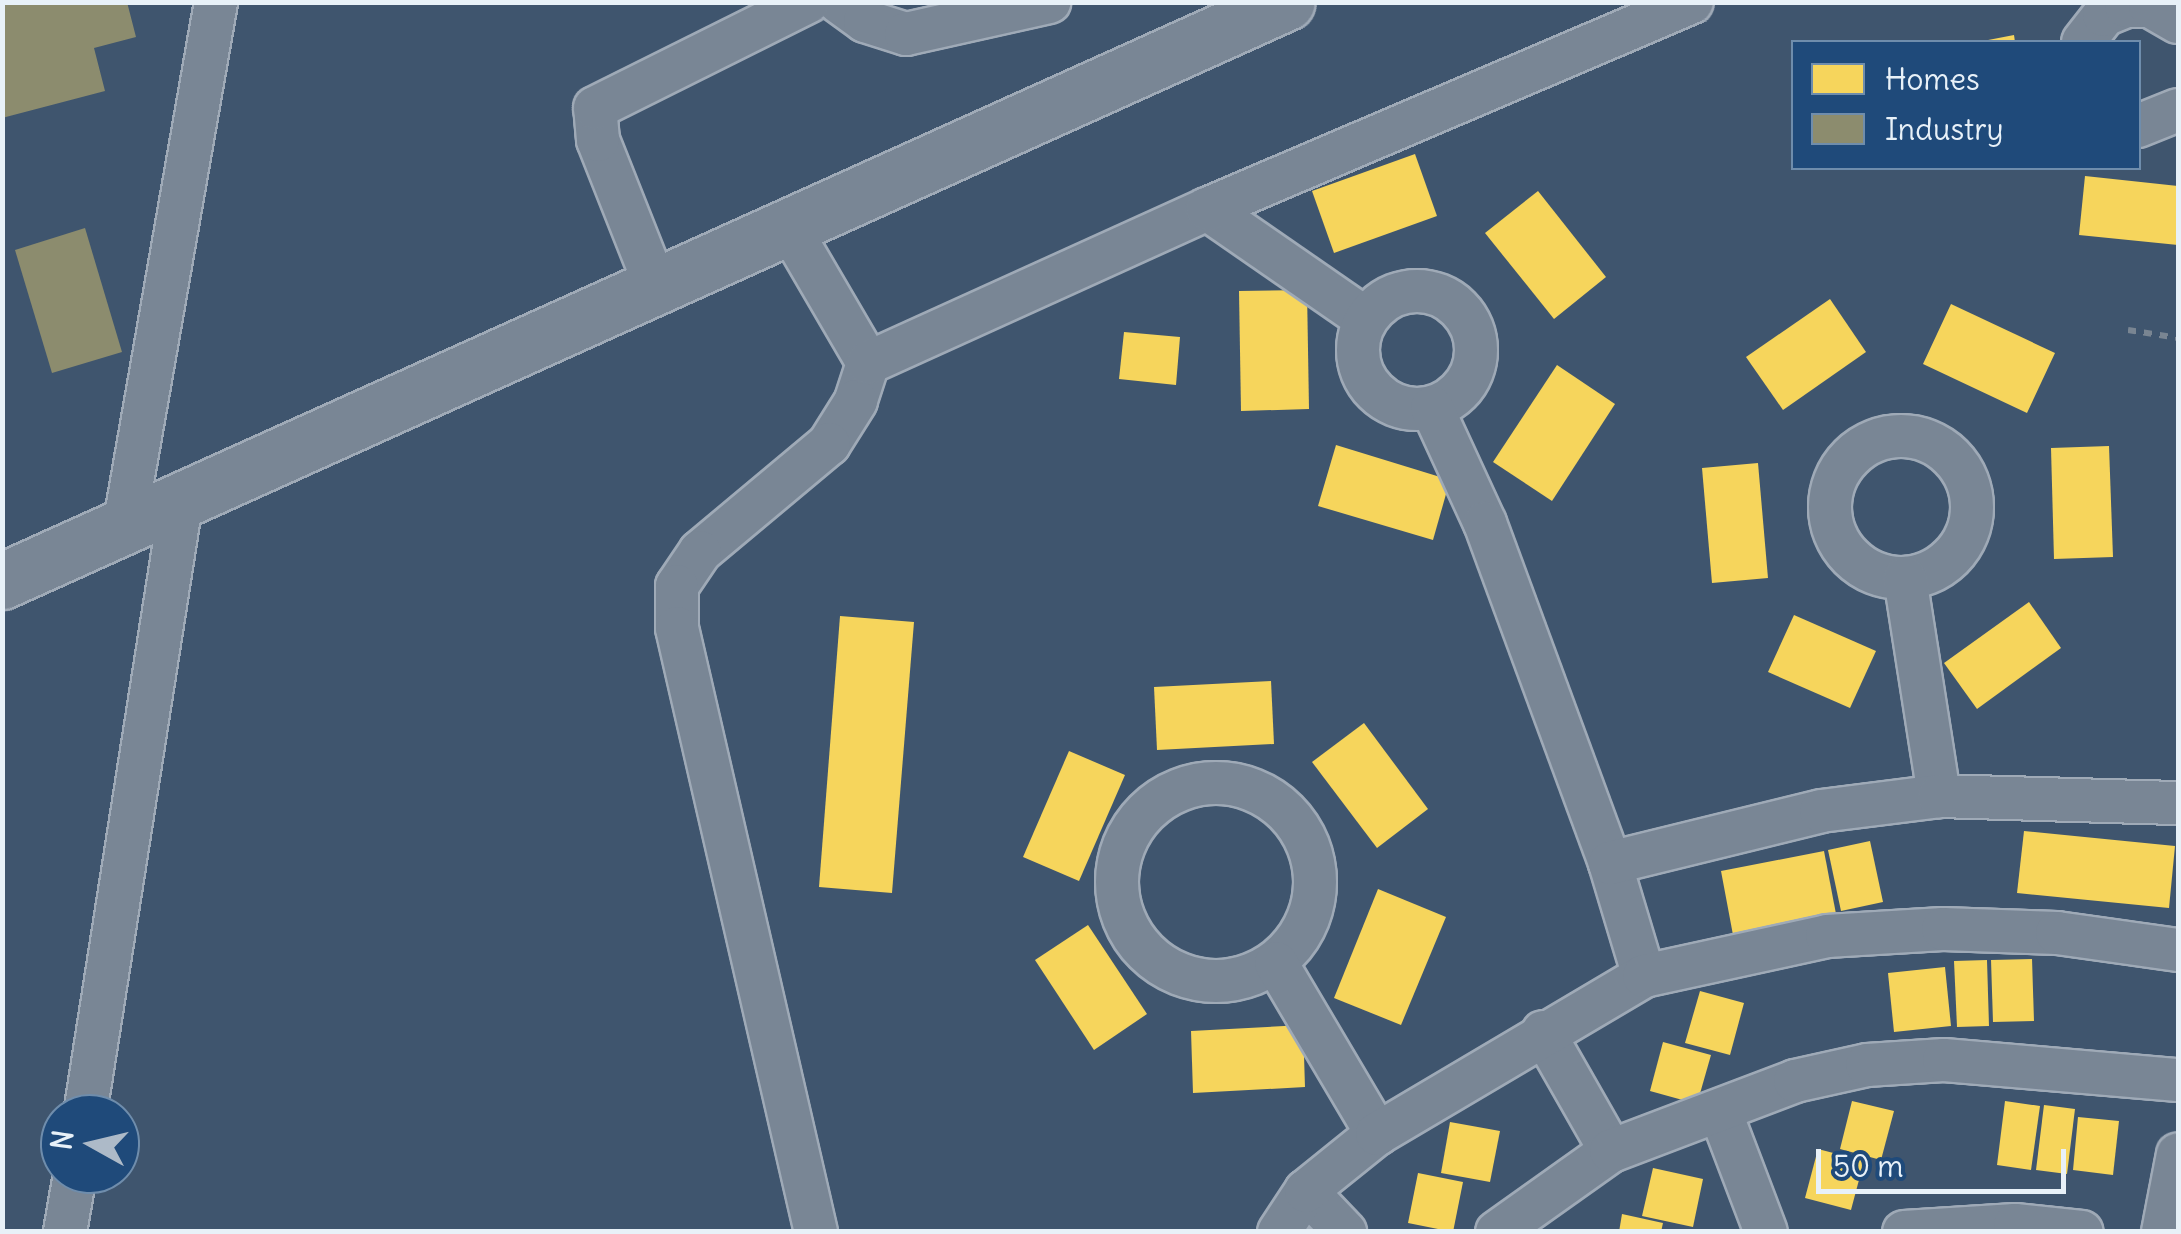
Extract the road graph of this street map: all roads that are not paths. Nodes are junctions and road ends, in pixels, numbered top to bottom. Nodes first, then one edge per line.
1 (216, 2) edge
2 (808, 2) edge
3 (839, 2) edge
4 (1049, 2) edge
5 (1286, 2) edge
6 (1692, 2) edge
7 (2178, 22) edge
8 (2085, 40) edge
9 (1207, 209) junction
10 (791, 231) junction
11 (656, 284) junction
12 (1366, 319) junction
13 (868, 362) junction
14 (1432, 408) junction
15 (182, 497) junction
16 (125, 522) junction
17 (1906, 578) dead end
18 (2, 581) edge
19 (1939, 796) junction
20 (2178, 803) edge
21 (1610, 864) junction
22 (2178, 950) edge
23 (1276, 963) junction
24 (1644, 976) junction
25 (1543, 1032) junction
26 (2178, 1080) edge
27 (88, 1094) edge
28 (1720, 1111) junction
29 (1377, 1134) junction
30 (1610, 1152) junction
31 (2178, 1154) edge
32 (1306, 1191) junction
33 (71, 1194) edge
34 (65, 1232) edge
35 (816, 1232) edge
36 (1279, 1232) edge
37 (1344, 1232) edge
38 (1497, 1232) edge
39 (1766, 1232) edge
40 (1904, 1232) edge
41 (2082, 1232) edge
42 (2163, 1232) edge

1 - 16 street
2 - 11 street
3 - 4 street
5 - 10 main road
6 - 9 street
7 - 8 street
9 - 12 street
9 - 13 street
10 - 11 main road
10 - 13 street
11 - 15 main road
12 - 14 street
12 - 14 street
13 - 35 street
14 - 21 street
15 - 16 main road
15 - 27 street
16 - 18 main road
17 - 19 street
19 - 20 street
19 - 21 street
21 - 24 street
22 - 24 street
23 - 23 street
23 - 29 street
24 - 25 street
25 - 29 street
25 - 30 street
26 - 28 street
28 - 30 street
28 - 39 street
29 - 32 street
30 - 38 street
31 - 42 street
32 - 36 street
32 - 37 street
33 - 34 street
40 - 41 street

